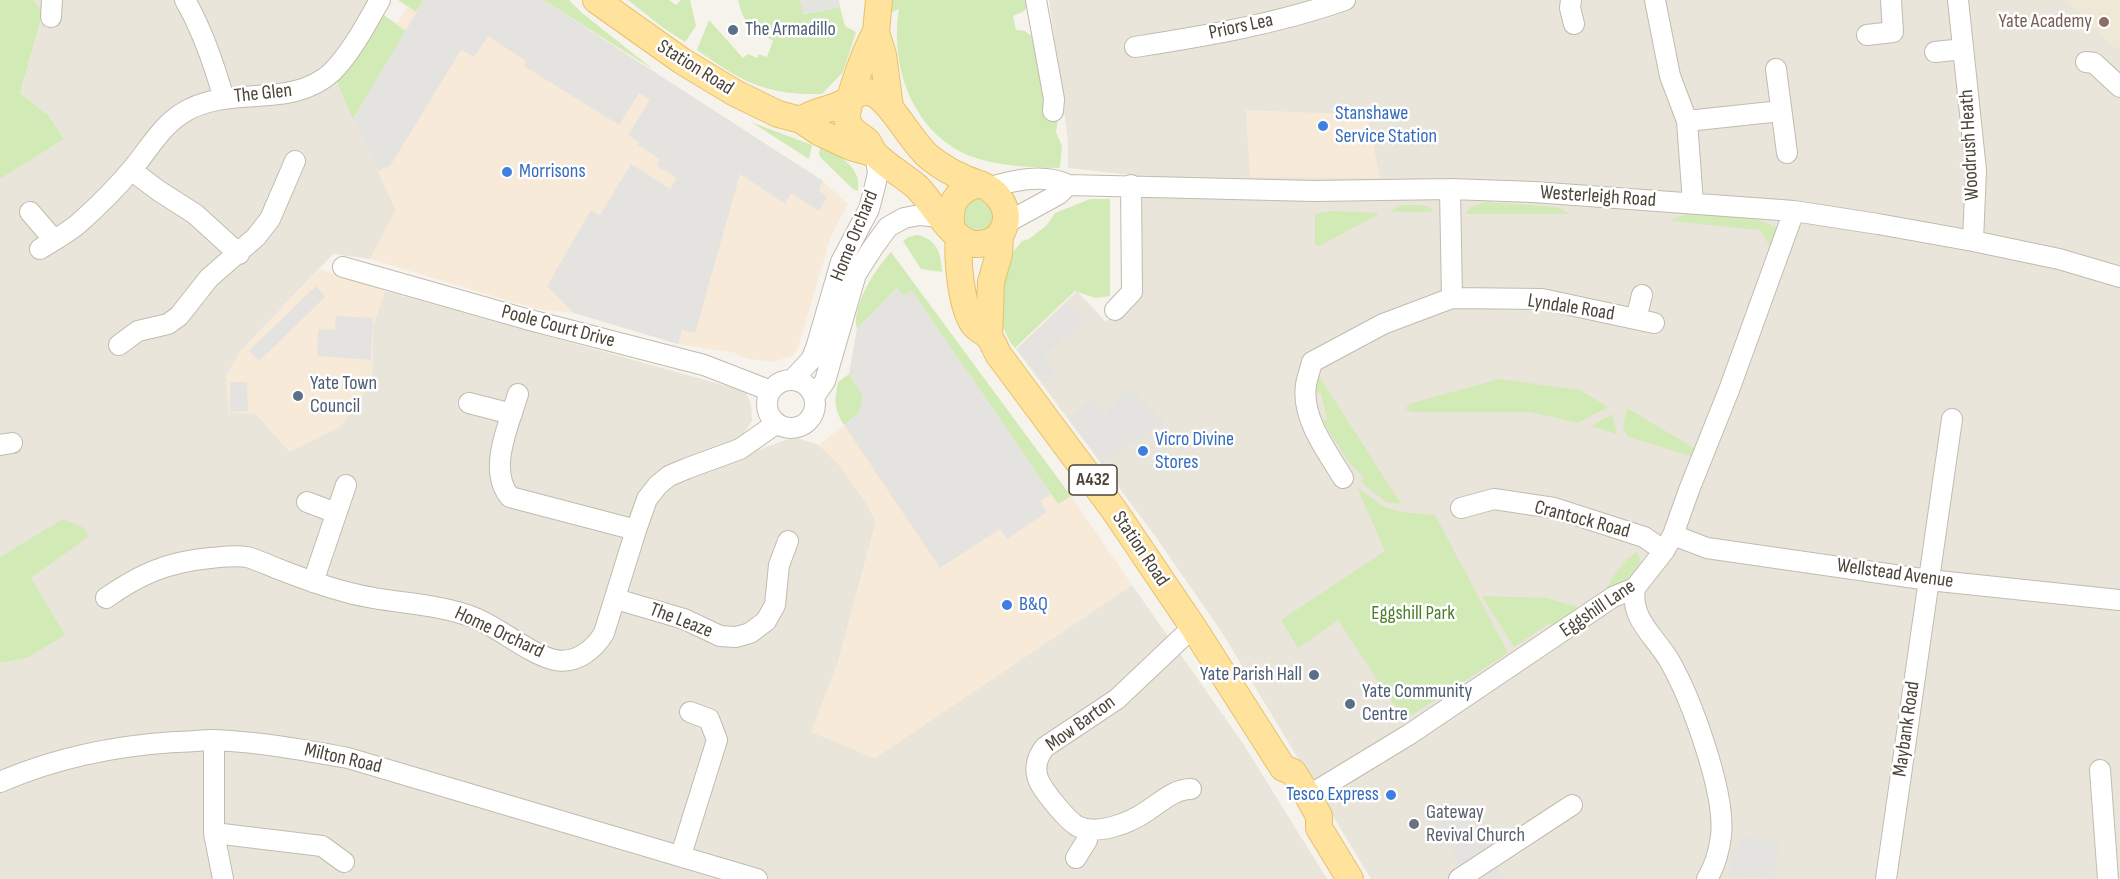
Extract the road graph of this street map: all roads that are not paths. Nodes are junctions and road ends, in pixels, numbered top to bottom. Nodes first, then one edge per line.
1 (185, 0) edge
2 (380, 0) edge
3 (596, 0) edge
4 (879, 0) edge
5 (1036, 0) edge
6 (1345, 0) edge
7 (1571, 0) edge
8 (1655, 0) edge
9 (1891, 0) edge
10 (1958, 0) edge
11 (1574, 24) dead end
12 (876, 32) junction
13 (1867, 35) dead end
14 (1135, 47) dead end
15 (1963, 49) junction
16 (1935, 52) dead end
17 (2086, 62) dead end
18 (1776, 69) dead end
19 (2120, 87) edge
20 (852, 97) junction
21 (224, 99) junction
22 (890, 107) junction
23 (1053, 111) dead end
24 (1781, 111) junction
25 (801, 120) junction
26 (1687, 121) junction
27 (875, 153) junction
28 (1787, 153) dead end
29 (295, 161) dead end
30 (132, 170) junction
31 (1068, 185) junction
32 (1131, 185) junction
33 (984, 186) junction
34 (1450, 189) junction
35 (1693, 203) junction
36 (1794, 211) junction
37 (30, 212) dead end
38 (950, 228) junction
39 (1003, 229) junction
40 (1973, 241) junction
41 (238, 254) junction
42 (344, 267) dead end
43 (2120, 277) edge
44 (1641, 295) dead end
45 (1452, 298) junction
46 (1115, 310) dead end
47 (989, 336) junction
48 (119, 345) dead end
49 (792, 380) junction
50 (771, 391) junction
51 (518, 394) dead end
52 (814, 397) junction
53 (469, 403) dead end
54 (512, 414) junction
55 (1952, 419) dead end
56 (777, 423) junction
57 (1343, 478) dead end
58 (346, 485) dead end
59 (307, 502) dead end
60 (1461, 508) dead end
61 (336, 513) junction
62 (636, 530) junction
63 (788, 541) dead end
64 (1669, 543) junction
65 (1929, 580) junction
66 (313, 582) junction
67 (1635, 588) junction
68 (106, 598) dead end
69 (616, 599) junction
70 (2120, 600) edge
71 (1193, 627) junction
72 (690, 712) dead end
73 (214, 740) junction
74 (1283, 768) junction
75 (2100, 770) dead end
76 (0, 782) edge
77 (1191, 789) dead end
78 (1308, 796) junction
79 (1572, 805) dead end
80 (1319, 828) junction
81 (1087, 830) junction
82 (214, 833) junction
83 (681, 855) junction
84 (1076, 858) dead end
85 (344, 862) dead end
86 (223, 879) edge
87 (756, 879) edge
88 (1350, 879) edge
89 (1459, 879) edge
90 (1707, 879) edge
91 (1886, 879) edge
92 (2108, 879) edge

1 - 21 street
2 - 21 street, The Glen
3 - 25 main road, Station Road
4 - 12 main road
5 - 23 street
6 - 14 street, Priors Lea
7 - 11 street
8 - 26 street
9 - 13 street
10 - 15 street, Woodrush Heath
12 - 20 main road
12 - 22 main road
15 - 16 street
15 - 40 street, Woodrush Heath
17 - 19 street
18 - 24 street
20 - 22 main road
20 - 25 main road
20 - 27 main road
21 - 30 street, The Glen
22 - 33 main road
24 - 26 street
24 - 28 street
25 - 27 main road, Station Road
26 - 35 street
27 - 38 main road
27 - 49 street, Home Orchard
29 - 41 street
30 - 37 street, The Glen
30 - 41 street
31 - 32 street, Westerleigh Road
31 - 33 street, Westerleigh Road
31 - 39 street
32 - 34 street, Westerleigh Road
32 - 46 street
33 - 38 main road, A432
33 - 39 main road
34 - 35 street, Westerleigh Road
34 - 45 street
35 - 36 street, Westerleigh Road
36 - 40 street, Westerleigh Road
36 - 64 street, Eggshill Lane
38 - 39 main road
38 - 47 main road, Station Road / A432
38 - 52 street, Home Orchard
39 - 47 main road
40 - 43 street, Westerleigh Road
41 - 48 street
42 - 50 street, Poole Court Drive
44 - 45 street, Lyndale Road
45 - 57 street, Lyndale Road
47 - 71 main road, Station Road / A432
49 - 50 street
49 - 52 street
50 - 56 street
51 - 54 street
52 - 56 street
53 - 54 street
54 - 62 street
55 - 65 street, Maybank Road
56 - 62 street, Home Orchard
58 - 61 street
59 - 61 street
60 - 64 street, Crantock Road
61 - 66 street
62 - 69 street, Home Orchard
63 - 69 street, The Leaze
64 - 65 street, Wellstead Avenue
64 - 67 street, Eggshill Lane
65 - 70 street, Wellstead Avenue
65 - 91 street, Maybank Road
66 - 68 street, Home Orchard
66 - 69 street, Home Orchard
67 - 78 street, Eggshill Lane
67 - 90 street
71 - 74 main road, Station Road / A432
71 - 81 street, Mow Barton
72 - 83 street
73 - 76 street, Milton Road
73 - 82 street
73 - 83 street, Milton Road
74 - 78 main road, Station Road / A432
74 - 80 main road, Station Road / A432
75 - 92 street
77 - 81 street
78 - 80 main road, Station Road / A432
79 - 89 street
80 - 88 main road, Station Road / A432
81 - 84 street
82 - 85 street
82 - 86 street
83 - 87 street, Milton Road

